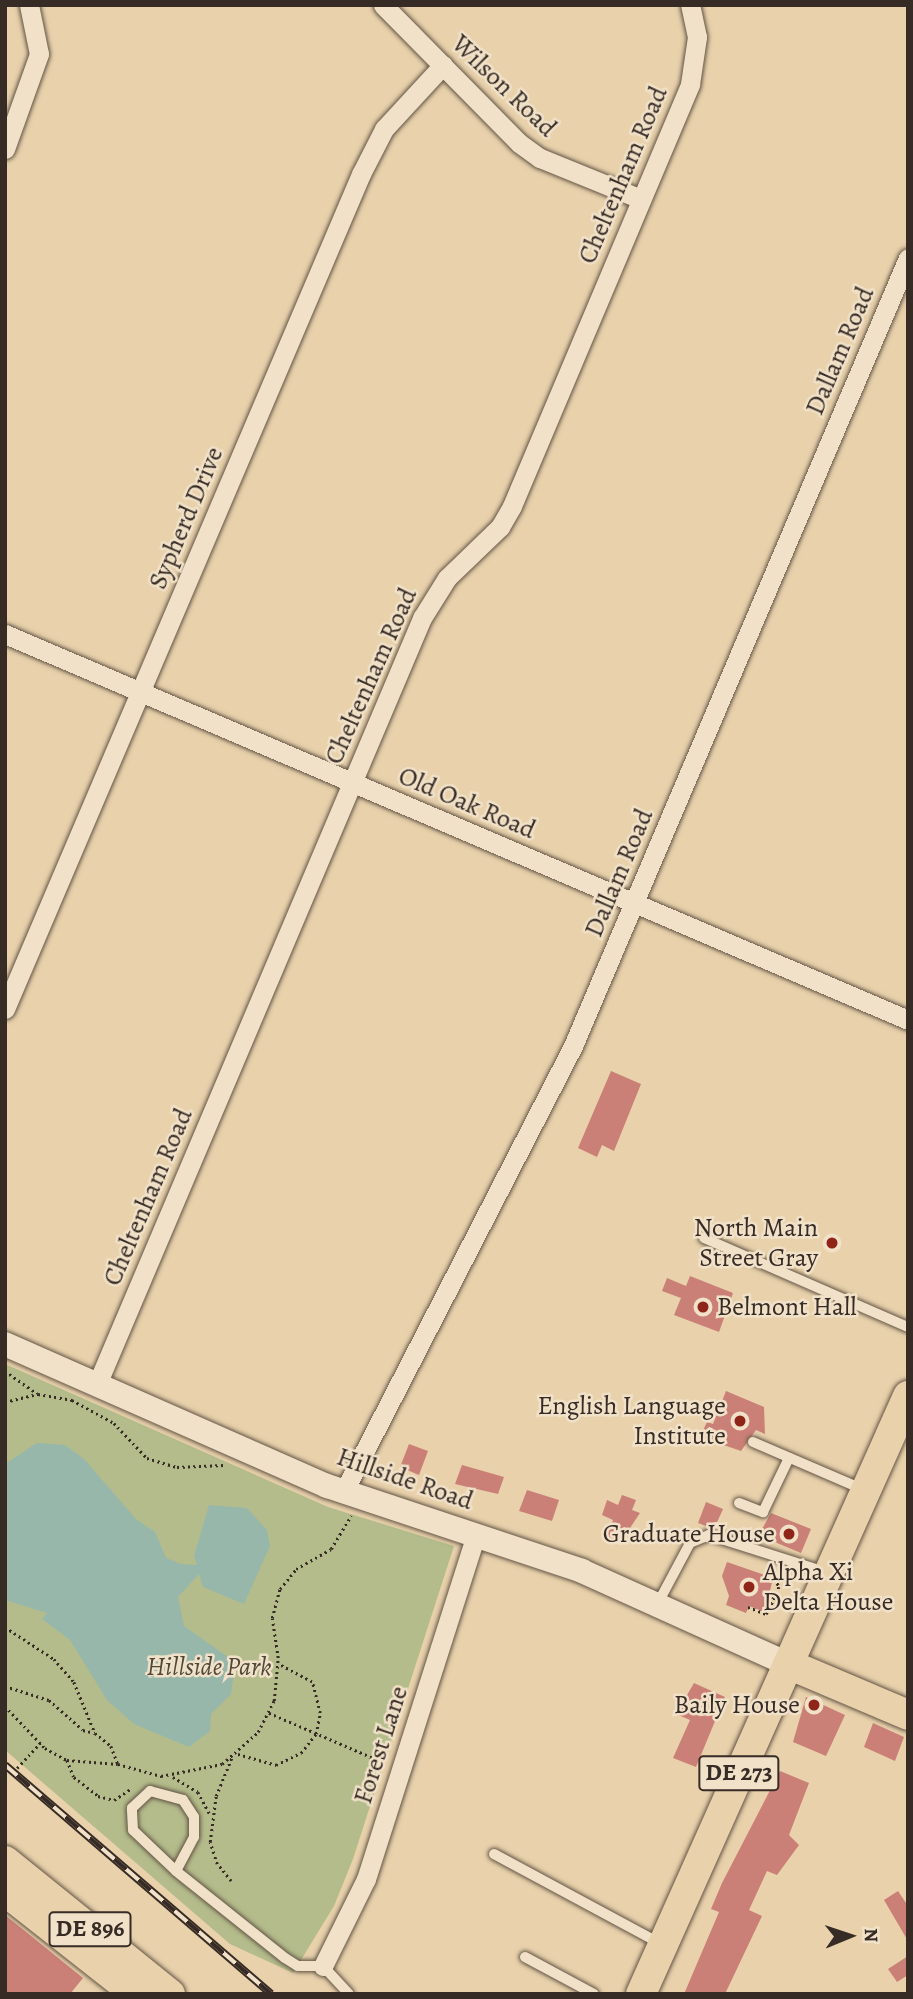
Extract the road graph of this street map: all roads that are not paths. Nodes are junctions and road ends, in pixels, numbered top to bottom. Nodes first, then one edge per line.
1 (29, 5) edge
2 (383, 5) edge
3 (690, 5) edge
4 (443, 65) junction
5 (5, 149) edge
6 (641, 200) junction
7 (908, 258) edge
8 (5, 634) edge
9 (140, 692) junction
10 (352, 782) junction
11 (634, 903) junction
12 (5, 1010) edge
13 (908, 1020) edge
14 (704, 1238) dead end
15 (908, 1326) edge
16 (5, 1344) edge
17 (98, 1382) junction
18 (908, 1396) edge
19 (753, 1442) dead end
20 (789, 1458) junction
21 (866, 1490) junction
22 (348, 1502) junction
23 (739, 1503) dead end
24 (476, 1535) junction
25 (829, 1573) junction
26 (658, 1603) junction
27 (788, 1664) junction
28 (908, 1715) edge
29 (494, 1854) dead end
30 (6, 1871) edge
31 (176, 1871) junction
32 (663, 1945) junction
33 (525, 1957) dead end
34 (323, 1966) junction
35 (136, 1994) edge
36 (170, 1994) edge
37 (349, 1994) edge
38 (594, 1994) edge
39 (641, 1994) edge

1 - 5 street
2 - 4 street, Wilson Road
3 - 6 street, Cheltenham Road
4 - 6 street, Wilson Road
4 - 9 street, Sypherd Drive
6 - 10 street, Cheltenham Road
7 - 11 street, Dallam Road
8 - 9 street, Old Oak Road
9 - 10 street, Old Oak Road
9 - 12 street, Sypherd Drive
10 - 11 street, Old Oak Road
10 - 17 street, Cheltenham Road
11 - 13 street, Old Oak Road
11 - 22 street, Dallam Road
14 - 15 lane
16 - 17 street, Hillside Road
17 - 22 street, Hillside Road
18 - 21 main road, DE 273
19 - 20 lane
20 - 21 lane
20 - 23 lane
21 - 25 main road, DE 273
22 - 24 street, Hillside Road
24 - 26 street, Hillside Road
24 - 34 street, Forest Lane
25 - 26 lane
25 - 27 main road, DE 273
26 - 27 street, Hillside Road
27 - 28 main road
27 - 32 main road, DE 273
29 - 32 lane
30 - 35 main road, DE 896
30 - 36 main road, DE 896
31 - 31 lane
31 - 34 lane
32 - 39 main road, DE 273
33 - 38 lane
34 - 37 lane

